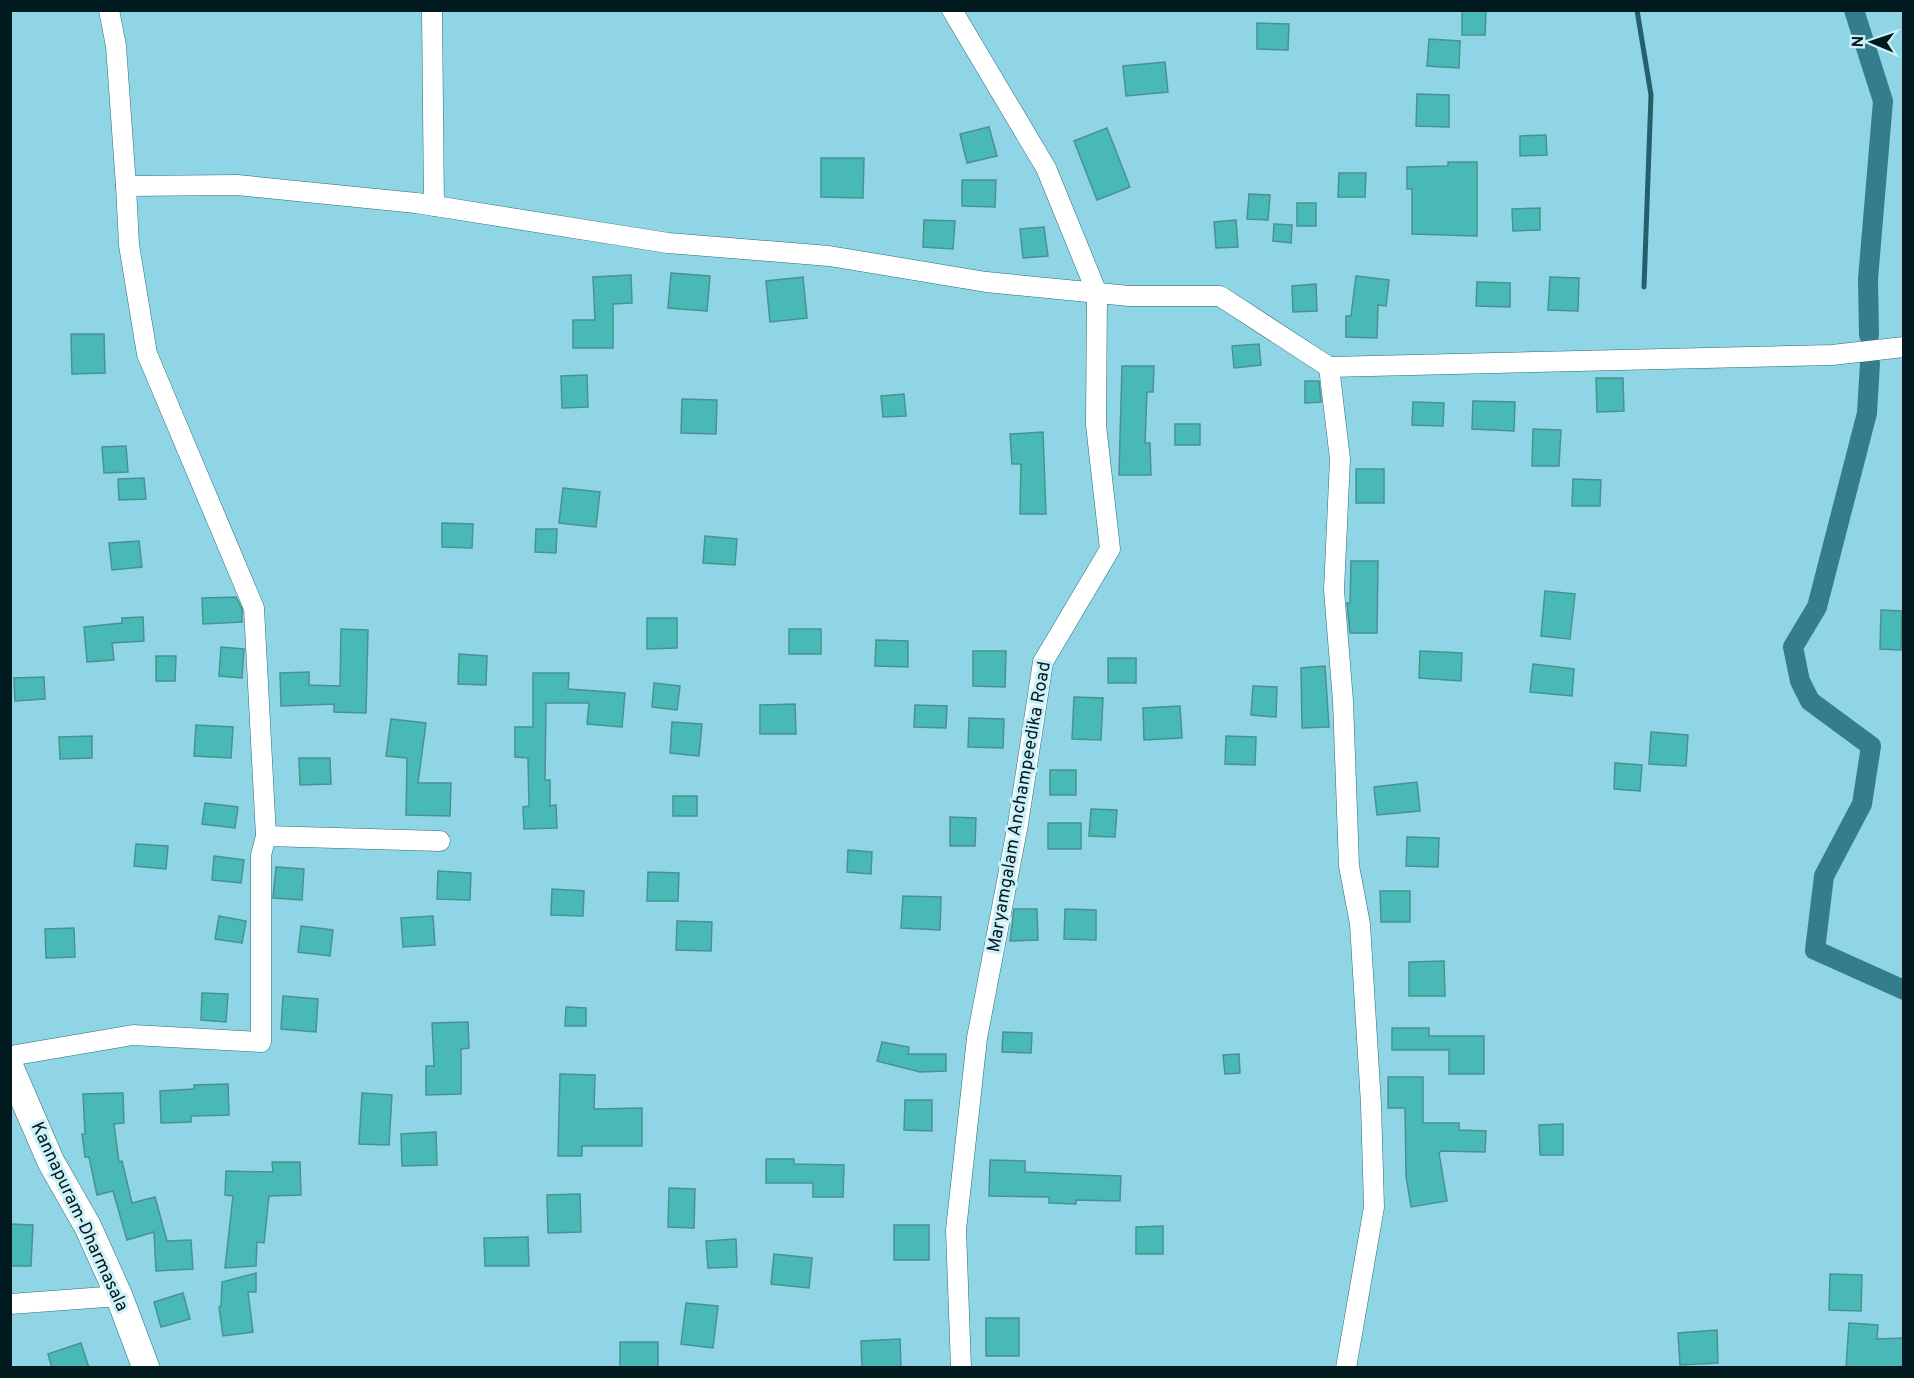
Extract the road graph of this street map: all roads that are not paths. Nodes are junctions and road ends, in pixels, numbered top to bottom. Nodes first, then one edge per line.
1 (109, 10) edge
2 (432, 10) edge
3 (952, 10) edge
4 (126, 186) junction
5 (434, 206) junction
6 (1097, 293) junction
7 (1904, 347) edge
8 (1329, 367) junction
9 (266, 836) junction
10 (440, 841) dead end
11 (10, 1056) edge
12 (10, 1067) edge
13 (119, 1296) junction
14 (10, 1304) edge
15 (146, 1368) edge
16 (961, 1368) edge
17 (1347, 1368) edge

1 - 4 street
2 - 5 street
3 - 6 street, Maryamgalam Anchampeedika Road
4 - 5 street
4 - 9 street
5 - 6 street
6 - 8 street
6 - 16 street, Maryamgalam Anchampeedika Road
7 - 8 street
8 - 17 street
9 - 10 street
9 - 11 street
12 - 13 main road, Kannapuram-Dharmasala
13 - 14 street
13 - 15 main road, Kannapuram-Dharmasala

